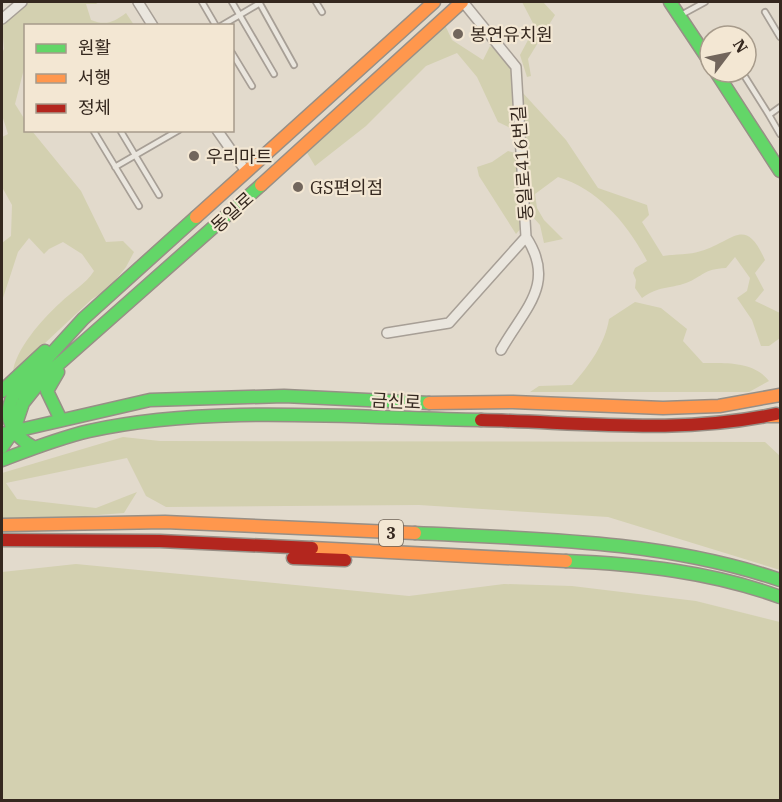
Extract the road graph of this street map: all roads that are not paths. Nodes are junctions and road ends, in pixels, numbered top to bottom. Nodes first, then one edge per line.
1 (22, 2) edge
2 (138, 2) edge
3 (202, 2) edge
4 (232, 2) edge
5 (259, 2) edge
6 (316, 2) edge
7 (434, 2) edge
8 (463, 2) edge
9 (670, 2) edge
10 (705, 2) edge
11 (322, 12) dead end
12 (765, 12) dead end
13 (239, 15) junction
14 (680, 15) junction
15 (2, 19) edge
16 (152, 24) edge
17 (215, 24) edge
18 (224, 24) edge
19 (780, 37) edge
20 (698, 43) edge
21 (234, 56) edge
22 (294, 65) dead end
23 (274, 74) dead end
24 (724, 84) edge
25 (750, 84) edge
26 (252, 86) dead end
27 (780, 107) edge
28 (769, 115) junction
29 (94, 132) edge
30 (121, 132) edge
31 (175, 132) edge
32 (218, 132) edge
33 (780, 134) edge
34 (134, 154) junction
35 (115, 167) junction
36 (245, 170) junction
37 (780, 171) edge
38 (159, 195) dead end
39 (139, 206) dead end
40 (526, 237) junction
41 (83, 319) junction
42 (97, 332) junction
43 (387, 333) dead end
44 (501, 350) dead end
45 (2, 391) edge
46 (777, 394) edge
47 (777, 415) edge
48 (60, 418) junction
49 (8, 432) edge
50 (2, 447) edge
51 (33, 447) junction
52 (2, 460) edge
53 (2, 525) edge
54 (2, 532) edge
55 (2, 540) edge
56 (2, 547) edge
57 (448, 550) junction
58 (778, 579) edge
59 (777, 596) edge

1 - 15 street
2 - 16 street
3 - 17 lane
4 - 13 lane
5 - 13 lane
5 - 22 lane
6 - 11 lane
7 - 36 main road, 동일로
8 - 40 street, 동일로416번길
8 - 42 main road, 동일로
9 - 14 main road
10 - 14 lane
12 - 19 lane
13 - 18 lane
13 - 23 lane
14 - 20 main road
21 - 26 lane
24 - 37 main road
25 - 28 lane
27 - 28 lane
28 - 33 lane
29 - 35 lane
30 - 34 lane
31 - 34 lane
32 - 36 street
34 - 35 lane
34 - 38 lane
35 - 39 lane
36 - 41 main road, 동일로
40 - 43 street, 동일로416번길
40 - 44 street
41 - 45 main road
41 - 49 main road, 동일로
42 - 48 main road
42 - 49 main road, 동일로
46 - 48 main road, 금신로
47 - 51 main road, 금신로
48 - 49 main road, 금신로
49 - 50 main road
49 - 51 main road
51 - 52 main road
53 - 58 main road, 3
54 - 57 main road
55 - 57 main road
56 - 59 main road, 3
57 - 58 main road
57 - 59 main road

